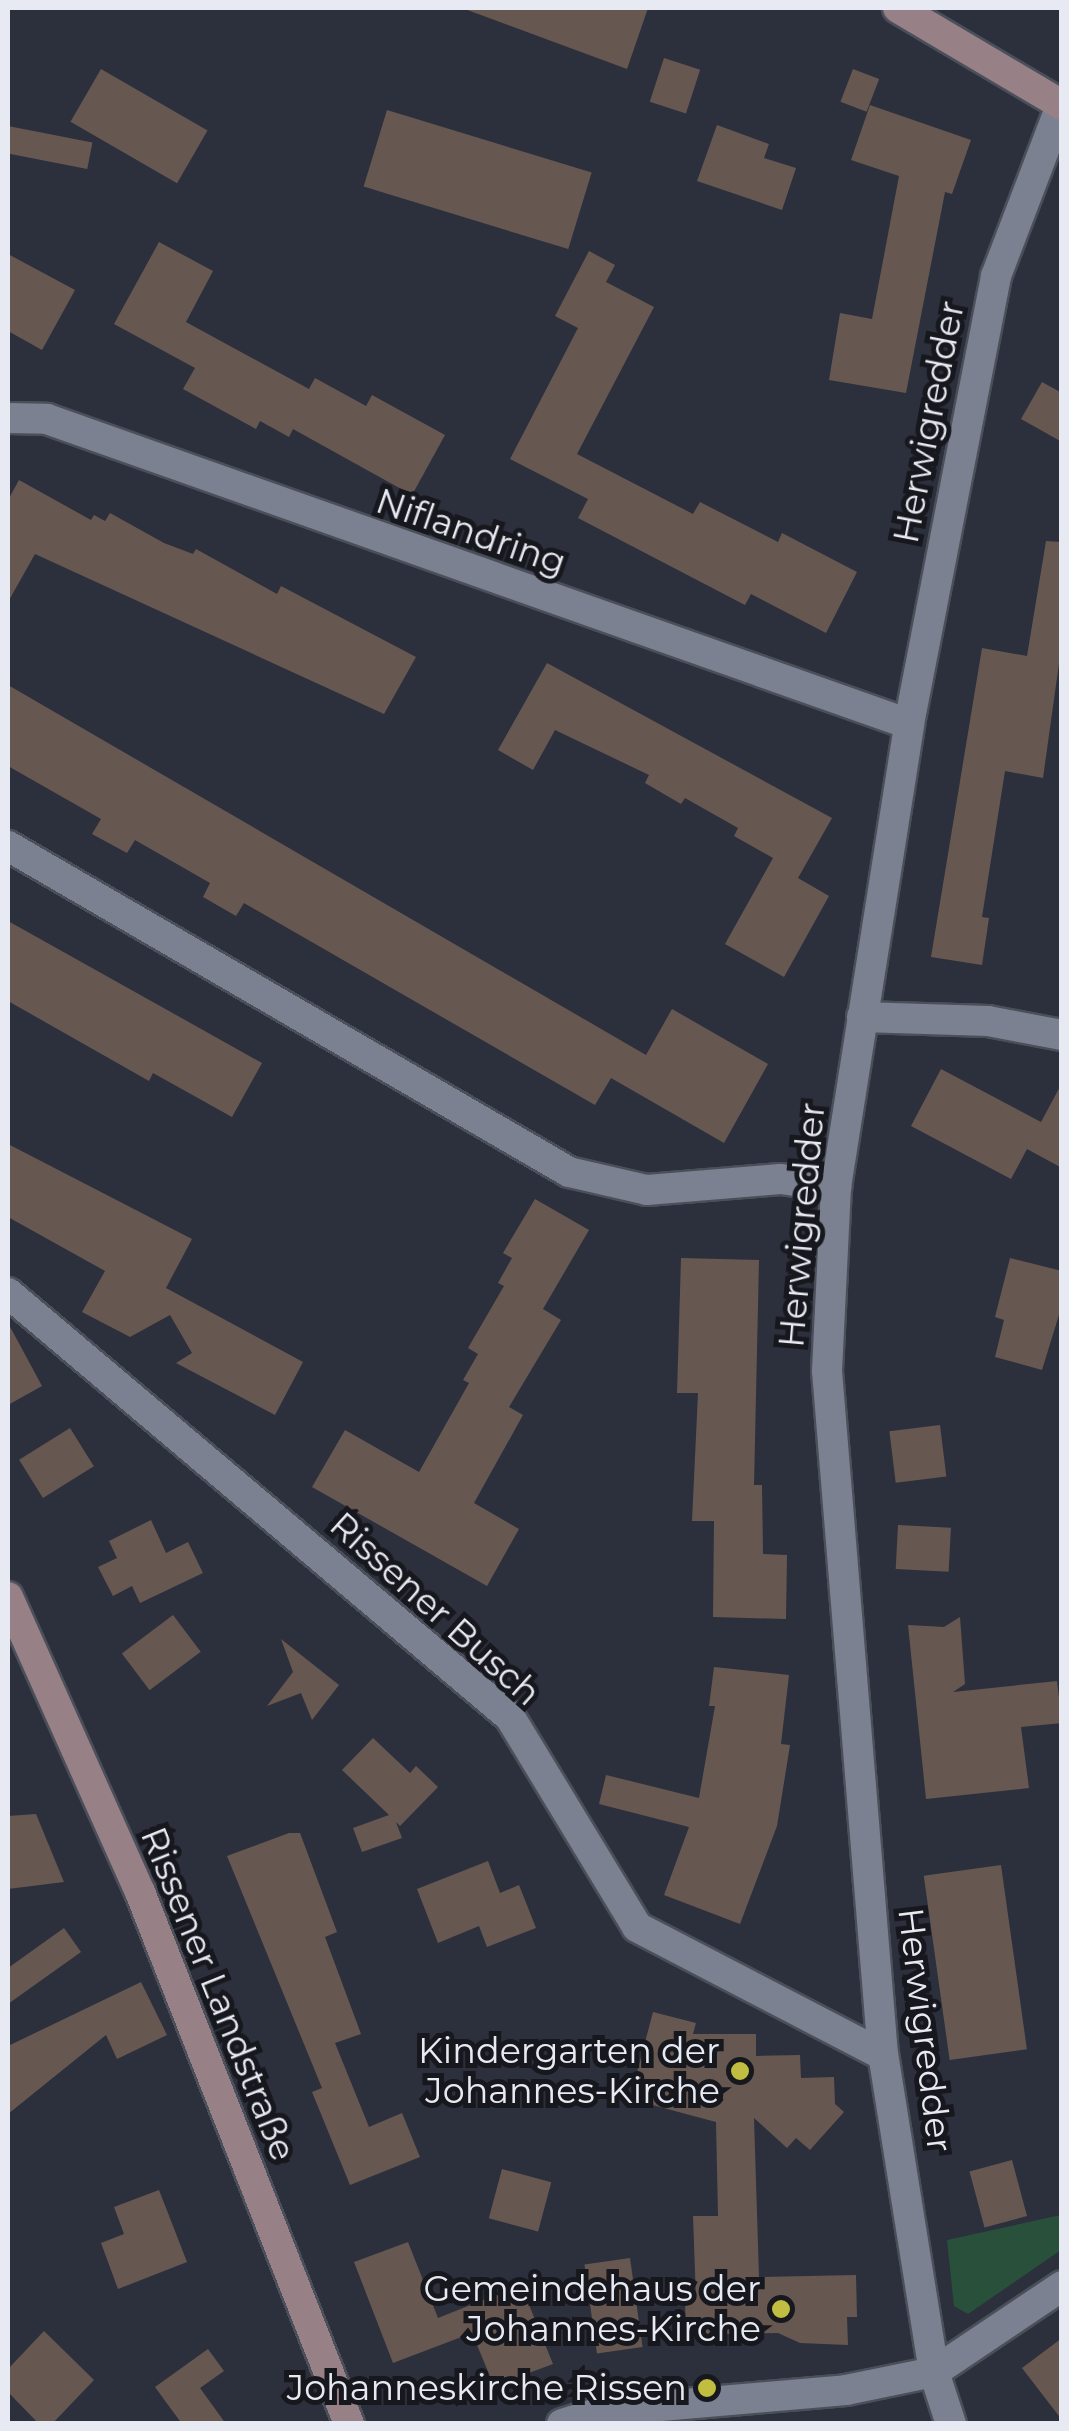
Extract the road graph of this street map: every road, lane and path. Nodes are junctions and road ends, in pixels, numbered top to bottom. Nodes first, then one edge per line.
1 (898, 8) edge
2 (1061, 104) edge
3 (8, 418) edge
4 (909, 724) junction
5 (8, 846) edge
6 (862, 1018) junction
7 (1062, 1035) edge
8 (836, 1186) junction
9 (8, 1294) edge
10 (8, 1597) edge
11 (884, 2055) junction
12 (1062, 2286) edge
13 (934, 2372) junction
14 (348, 2424) edge
15 (562, 2424) edge
16 (951, 2424) edge

1 - 2 street
2 - 4 street, Herwigredder
3 - 4 street, Niflandring
4 - 6 street, Herwigredder
5 - 8 street
6 - 7 street
6 - 8 street, Herwigredder
8 - 11 street, Herwigredder
9 - 11 street, Rissener Busch
10 - 14 street, Rissener Landstraße
11 - 13 street, Herwigredder
12 - 13 street
13 - 15 street
13 - 16 street, Herwigredder

